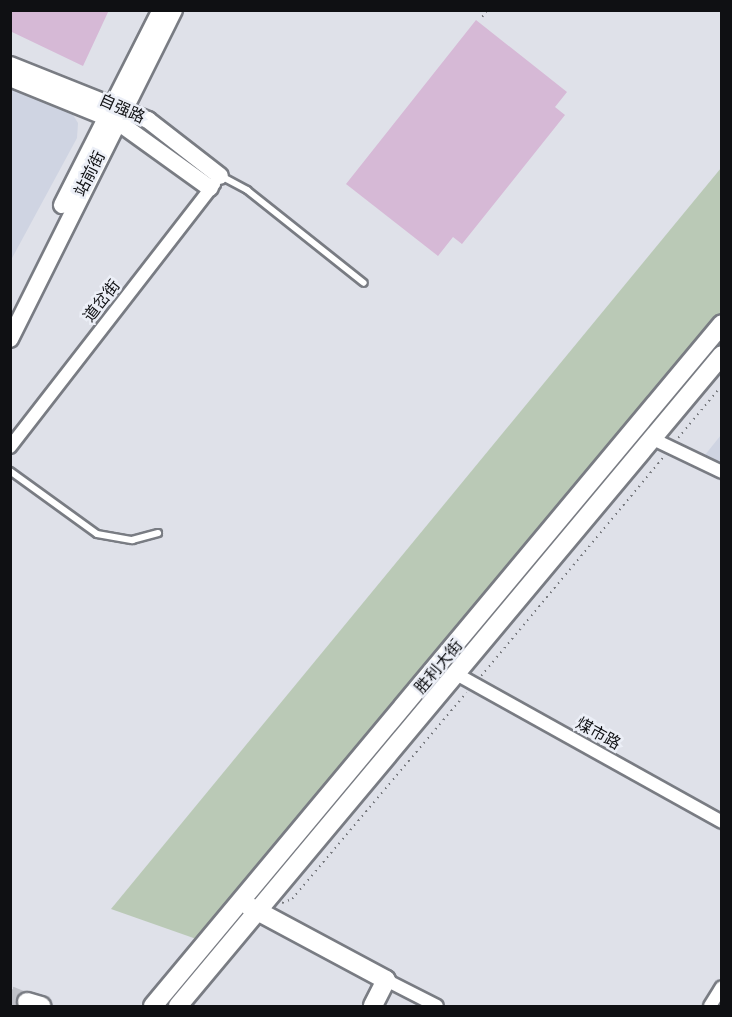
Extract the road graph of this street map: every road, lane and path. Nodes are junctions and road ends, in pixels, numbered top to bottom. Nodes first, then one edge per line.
1 (161, 10) edge
2 (174, 10) edge
3 (487, 10) edge
4 (482, 17) dead end
5 (10, 65) edge
6 (10, 78) edge
7 (114, 113) junction
8 (215, 182) junction
9 (364, 283) dead end
10 (10, 317) edge
11 (722, 324) edge
12 (10, 339) edge
13 (722, 355) edge
14 (722, 385) edge
15 (652, 439) junction
16 (10, 447) edge
17 (671, 447) junction
18 (10, 471) edge
19 (722, 472) edge
20 (158, 533) dead end
21 (466, 679) junction
22 (722, 822) edge
23 (242, 902) junction
24 (281, 903) dead end
25 (259, 912) junction
26 (386, 980) junction
27 (722, 987) edge
28 (156, 1003) edge
29 (180, 1005) edge
30 (373, 1006) edge
31 (437, 1006) edge
32 (710, 1006) edge

1 - 7 main road, 站前街
2 - 7 main road, 站前街
3 - 4 path
5 - 7 main road, 自强路
6 - 7 main road, 自强路
7 - 8 main road, 自强路
7 - 10 main road, 站前街
7 - 12 main road, 站前街
8 - 9 lane
8 - 16 street, 道岔街
11 - 23 main road, 胜利大街
13 - 15 main road, 胜利大街
14 - 17 path
15 - 17 street
15 - 21 main road, 胜利大街
17 - 19 street
17 - 21 path
18 - 20 lane
21 - 22 street, 煤市路
21 - 24 path
21 - 25 main road, 胜利大街
23 - 25 main road
23 - 28 main road, 胜利大街
25 - 26 main road
25 - 29 main road, 胜利大街
26 - 30 main road
26 - 31 street
27 - 32 street

